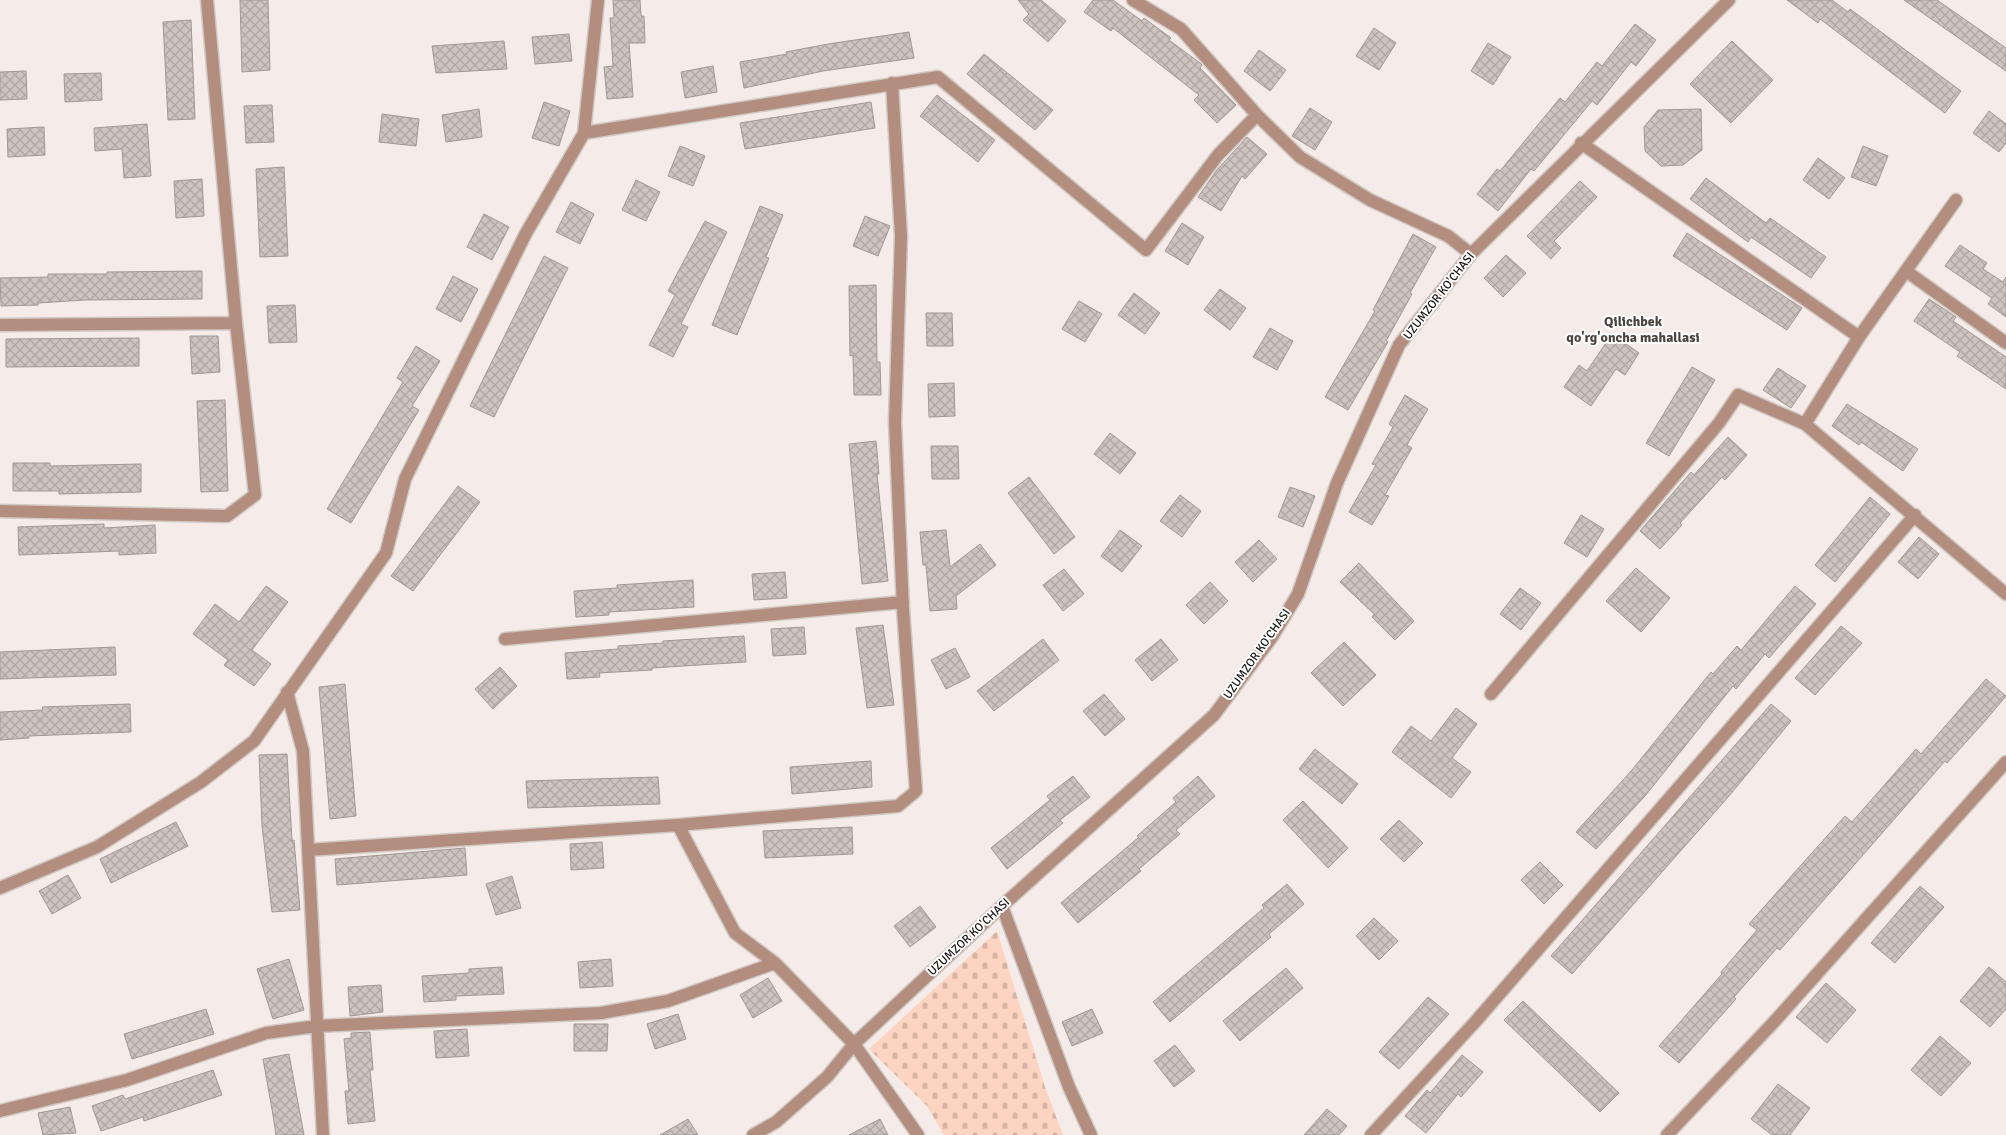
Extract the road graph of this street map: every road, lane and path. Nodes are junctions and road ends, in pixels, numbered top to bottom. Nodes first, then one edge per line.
1 (207, 0) edge
2 (598, 0) edge
3 (1133, 0) edge
4 (1728, 0) edge
5 (892, 83) junction
6 (1257, 115) junction
7 (584, 133) junction
8 (1581, 143) junction
9 (1956, 200) dead end
10 (1471, 254) junction
11 (1906, 270) junction
12 (236, 323) junction
13 (0, 324) edge
14 (1859, 336) junction
15 (2006, 343) edge
16 (1805, 424) junction
17 (0, 511) edge
18 (1915, 516) junction
19 (2006, 594) edge
20 (903, 602) junction
21 (505, 639) dead end
22 (287, 692) junction
23 (1491, 694) dead end
24 (2006, 762) edge
25 (678, 825) junction
26 (308, 850) junction
27 (0, 888) edge
28 (1002, 906) junction
29 (775, 963) junction
30 (317, 1026) junction
31 (854, 1044) junction
32 (0, 1111) edge
33 (323, 1135) edge
34 (753, 1135) edge
35 (918, 1135) edge
36 (1091, 1135) edge
37 (1371, 1135) edge
38 (1667, 1135) edge

1 - 12 street
2 - 7 street
3 - 6 street
4 - 8 street, UZUMZOR KO'CHASI
5 - 6 street
5 - 7 street
5 - 20 street
6 - 10 street
7 - 22 street
8 - 10 street, UZUMZOR KO'CHASI
8 - 14 street
9 - 11 street
10 - 28 street, UZUMZOR KO'CHASI
11 - 14 street
11 - 15 street
12 - 13 street
12 - 17 street
14 - 16 street
16 - 18 street
16 - 23 street
18 - 19 street
18 - 37 street
20 - 21 street
20 - 25 street
22 - 26 street
22 - 27 street
24 - 38 street
25 - 26 street
25 - 29 street
26 - 30 street
28 - 31 street, UZUMZOR KO'CHASI
28 - 36 street
29 - 30 street
29 - 31 street
30 - 32 street
30 - 33 street
31 - 34 street, UZUMZOR KO'CHASI
31 - 35 street

